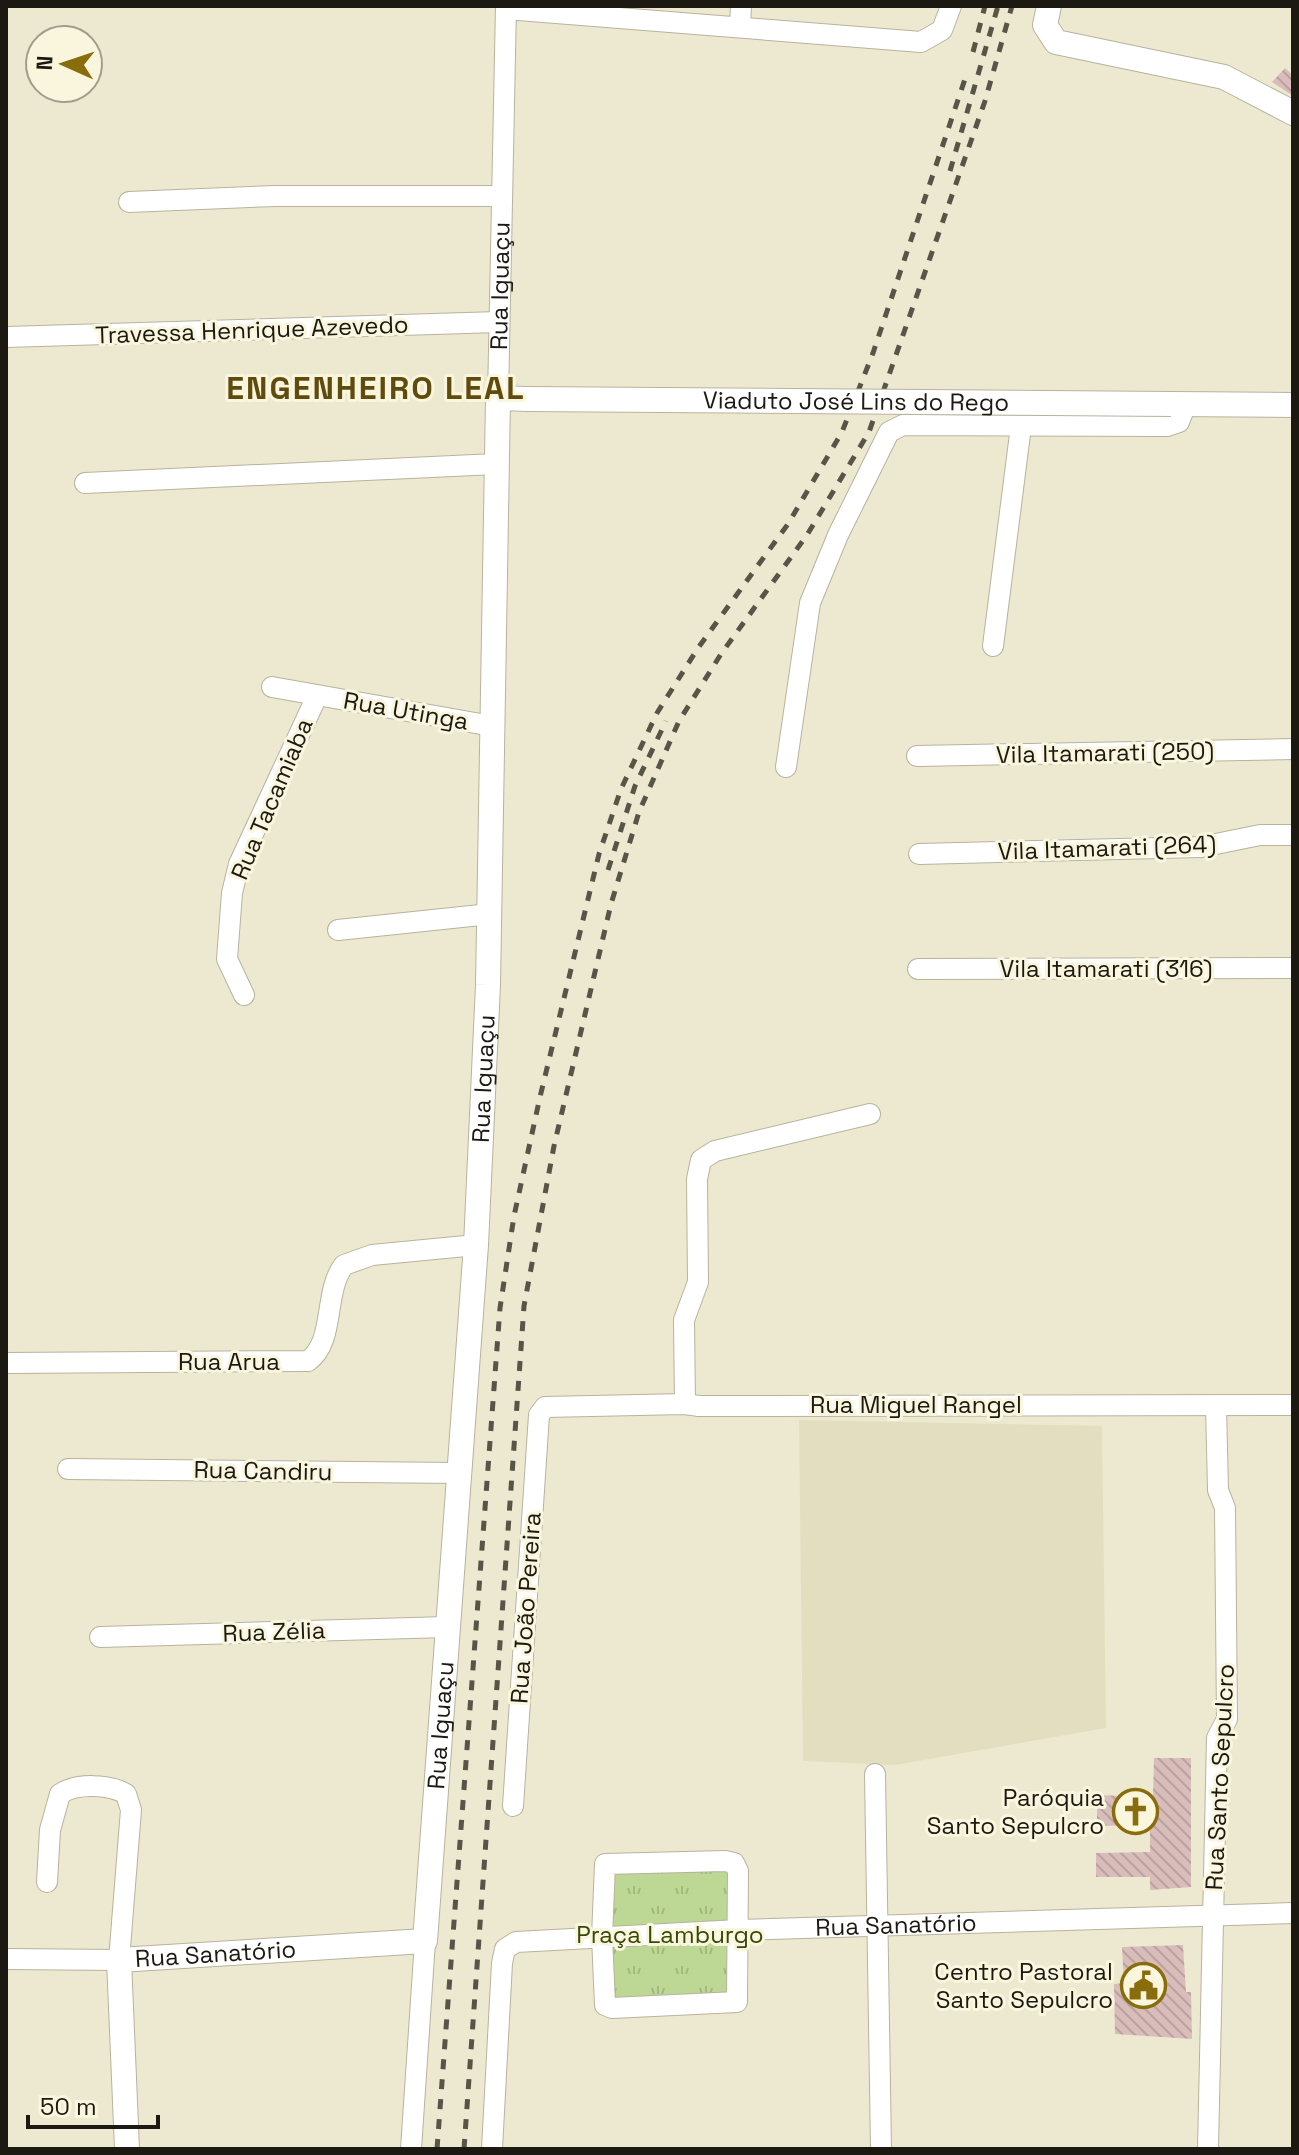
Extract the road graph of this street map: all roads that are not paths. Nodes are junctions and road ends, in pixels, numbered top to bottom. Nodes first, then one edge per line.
1 (741, 6) edge
2 (951, 6) edge
3 (1049, 6) edge
4 (506, 7) edge
5 (740, 27) junction
6 (1293, 113) edge
7 (501, 196) junction
8 (129, 202) dead end
9 (499, 322) junction
10 (6, 337) edge
11 (498, 398) junction
12 (1178, 404) junction
13 (1293, 405) edge
14 (1021, 426) junction
15 (496, 464) junction
16 (85, 483) dead end
17 (993, 646) dead end
18 (272, 687) dead end
19 (317, 696) junction
20 (492, 726) junction
21 (1293, 749) edge
22 (917, 756) dead end
23 (786, 767) dead end
24 (1293, 835) edge
25 (919, 854) dead end
26 (490, 914) junction
27 (338, 930) dead end
28 (1293, 968) edge
29 (918, 969) dead end
30 (244, 995) dead end
31 (870, 1114) dead end
32 (476, 1245) junction
33 (6, 1363) edge
34 (685, 1404) junction
35 (1293, 1405) edge
36 (1216, 1406) junction
37 (542, 1410) joint
38 (68, 1469) dead end
39 (458, 1473) junction
40 (447, 1627) junction
41 (100, 1637) dead end
42 (875, 1774) dead end
43 (513, 1806) dead end
44 (47, 1882) dead end
45 (1293, 1913) edge
46 (1213, 1914) junction
47 (877, 1925) junction
48 (739, 1930) junction
49 (602, 1937) junction
50 (425, 1941) junction
51 (6, 1959) edge
52 (119, 1960) junction
53 (127, 2149) edge
54 (411, 2149) edge
55 (492, 2149) edge
56 (881, 2149) edge
57 (1208, 2149) edge

1 - 5 street
2 - 5 street
3 - 6 main road
4 - 5 street
4 - 7 street, Rua Iguaçu
7 - 8 street
7 - 9 street, Rua Iguaçu
9 - 10 street, Travessa Henrique Azevedo
9 - 11 street, Rua Iguaçu
11 - 12 main road, Viaduto José Lins do Rego, bridge
11 - 15 main road, Rua Iguaçu
12 - 13 main road, Viaduto José Lins do Rego
12 - 14 street
14 - 17 street
14 - 23 street
15 - 16 street
15 - 20 main road, Rua Iguaçu
18 - 19 street, Rua Utinga
19 - 20 street, Rua Utinga
19 - 30 street, Rua Tacamiaba
20 - 26 main road, Rua Iguaçu
21 - 22 street, Vila Itamarati (250)
24 - 25 street, Vila Itamarati (264)
26 - 27 street
26 - 32 main road, Rua Iguaçu
28 - 29 street, Vila Itamarati (316)
31 - 34 street
32 - 33 street, Rua Arua
32 - 39 main road, Rua Iguaçu
34 - 36 street, Rua Miguel Rangel
34 - 37 street, Rua Miguel Rangel
35 - 36 street, Rua Miguel Rangel
36 - 46 street, Rua Santo Sepulcro
37 - 43 street, Rua João Pereira
38 - 39 street, Rua Candiru
39 - 40 main road, Rua Iguaçu
40 - 41 street, Rua Zélia
40 - 50 main road, Rua Iguaçu
42 - 47 street
44 - 52 street
45 - 46 street, Rua Sanatório
46 - 47 street, Rua Sanatório
46 - 57 street, Rua Santo Sepulcro
47 - 48 street, Rua Sanatório
47 - 56 street
48 - 49 street, Rua Sanatório
48 - 49 street
48 - 49 street
49 - 55 street, Rua Sanatório
50 - 52 main road, Rua Sanatório
50 - 54 street, Rua Iguaçu
51 - 52 street, Rua Sanatório
52 - 53 main road

